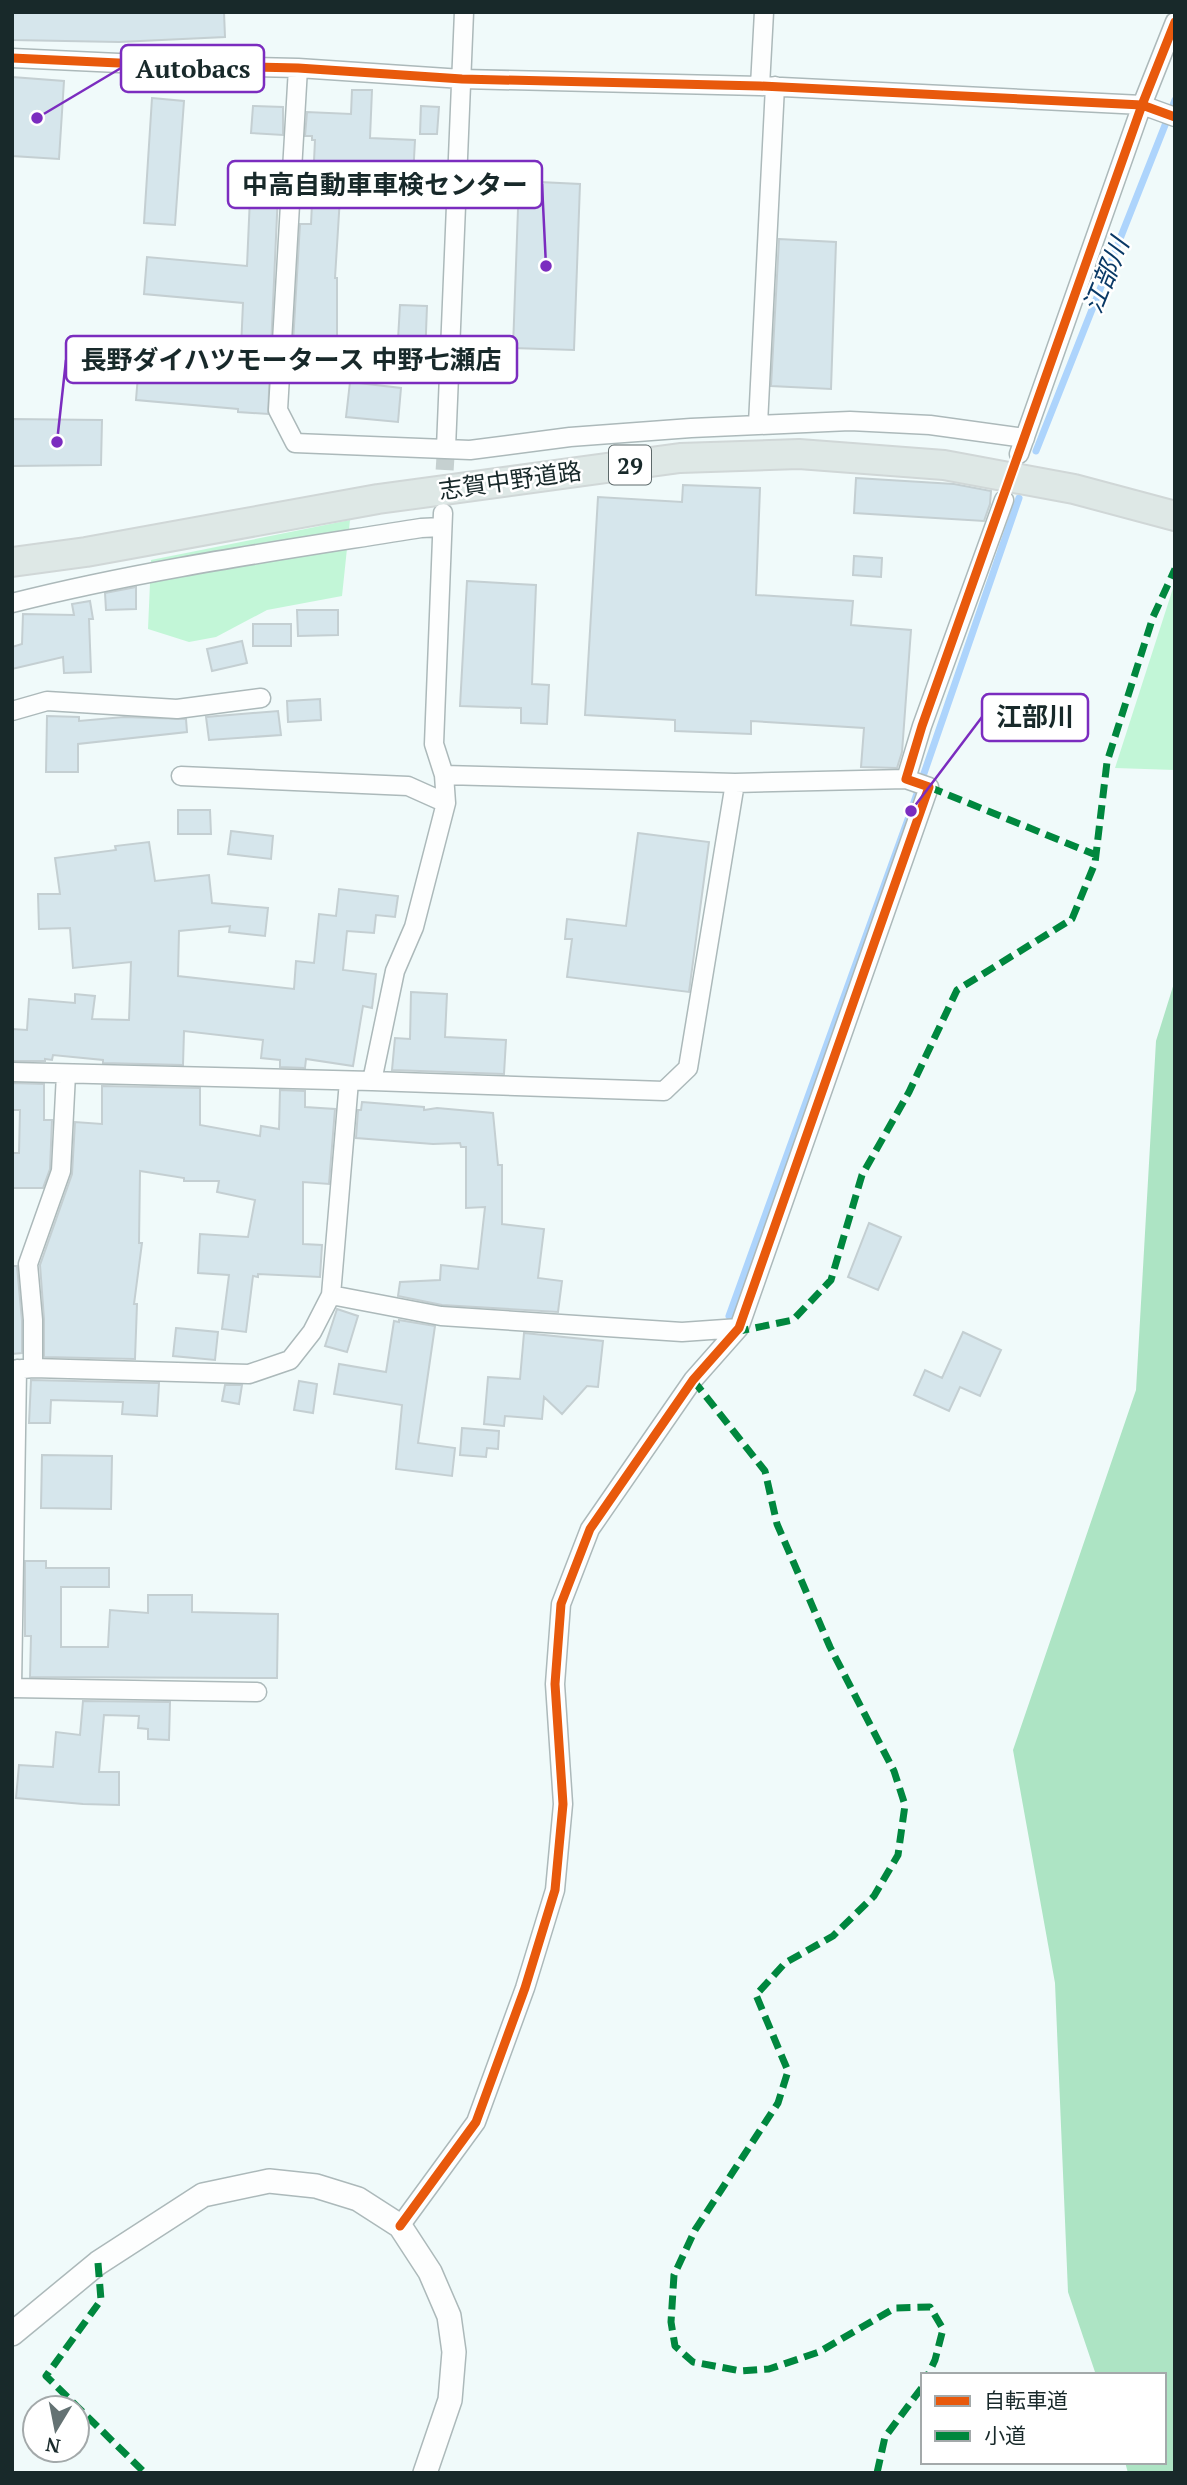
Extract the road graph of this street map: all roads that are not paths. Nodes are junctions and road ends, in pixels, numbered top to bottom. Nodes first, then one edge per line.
1 (464, 12) edge
2 (764, 12) edge
3 (1175, 22) edge
4 (12, 58) edge
5 (298, 68) junction
6 (462, 79) junction
7 (767, 86) junction
8 (1142, 105) junction
9 (1175, 117) edge
10 (758, 424) junction
11 (446, 448) junction
12 (1004, 500) dead end
13 (1175, 516) edge
14 (86, 552) junction
15 (12, 562) edge
16 (12, 574) edge
17 (12, 603) edge
18 (261, 698) dead end
19 (12, 711) edge
20 (444, 775) junction
21 (181, 776) dead end
22 (906, 779) junction
23 (735, 783) junction
24 (446, 803) junction
25 (12, 1072) edge
26 (65, 1074) junction
27 (349, 1081) junction
28 (372, 1081) junction
29 (331, 1294) junction
30 (739, 1328) junction
31 (21, 1369) edge
32 (257, 1692) dead end
33 (400, 2226) junction
34 (12, 2334) edge
35 (425, 2473) edge

1 - 6 street
2 - 7 street
3 - 8 street
4 - 5 street
5 - 6 street
5 - 11 street
6 - 7 street
6 - 11 street
7 - 8 street
7 - 10 street
8 - 9 street
8 - 10 street
10 - 11 street
12 - 22 street
13 - 14 main road, 志賀中野道路 / 29
14 - 15 main road, 志賀中野道路 / 29
14 - 16 main road, 29
17 - 20 street
18 - 19 street
20 - 23 street
20 - 24 street
21 - 24 street
22 - 23 street
22 - 30 street
23 - 28 street
24 - 28 street
25 - 26 street
26 - 27 street
26 - 31 street
27 - 28 street
27 - 29 street
29 - 30 street
29 - 31 street
30 - 33 street
31 - 32 street
33 - 34 street
33 - 35 street

